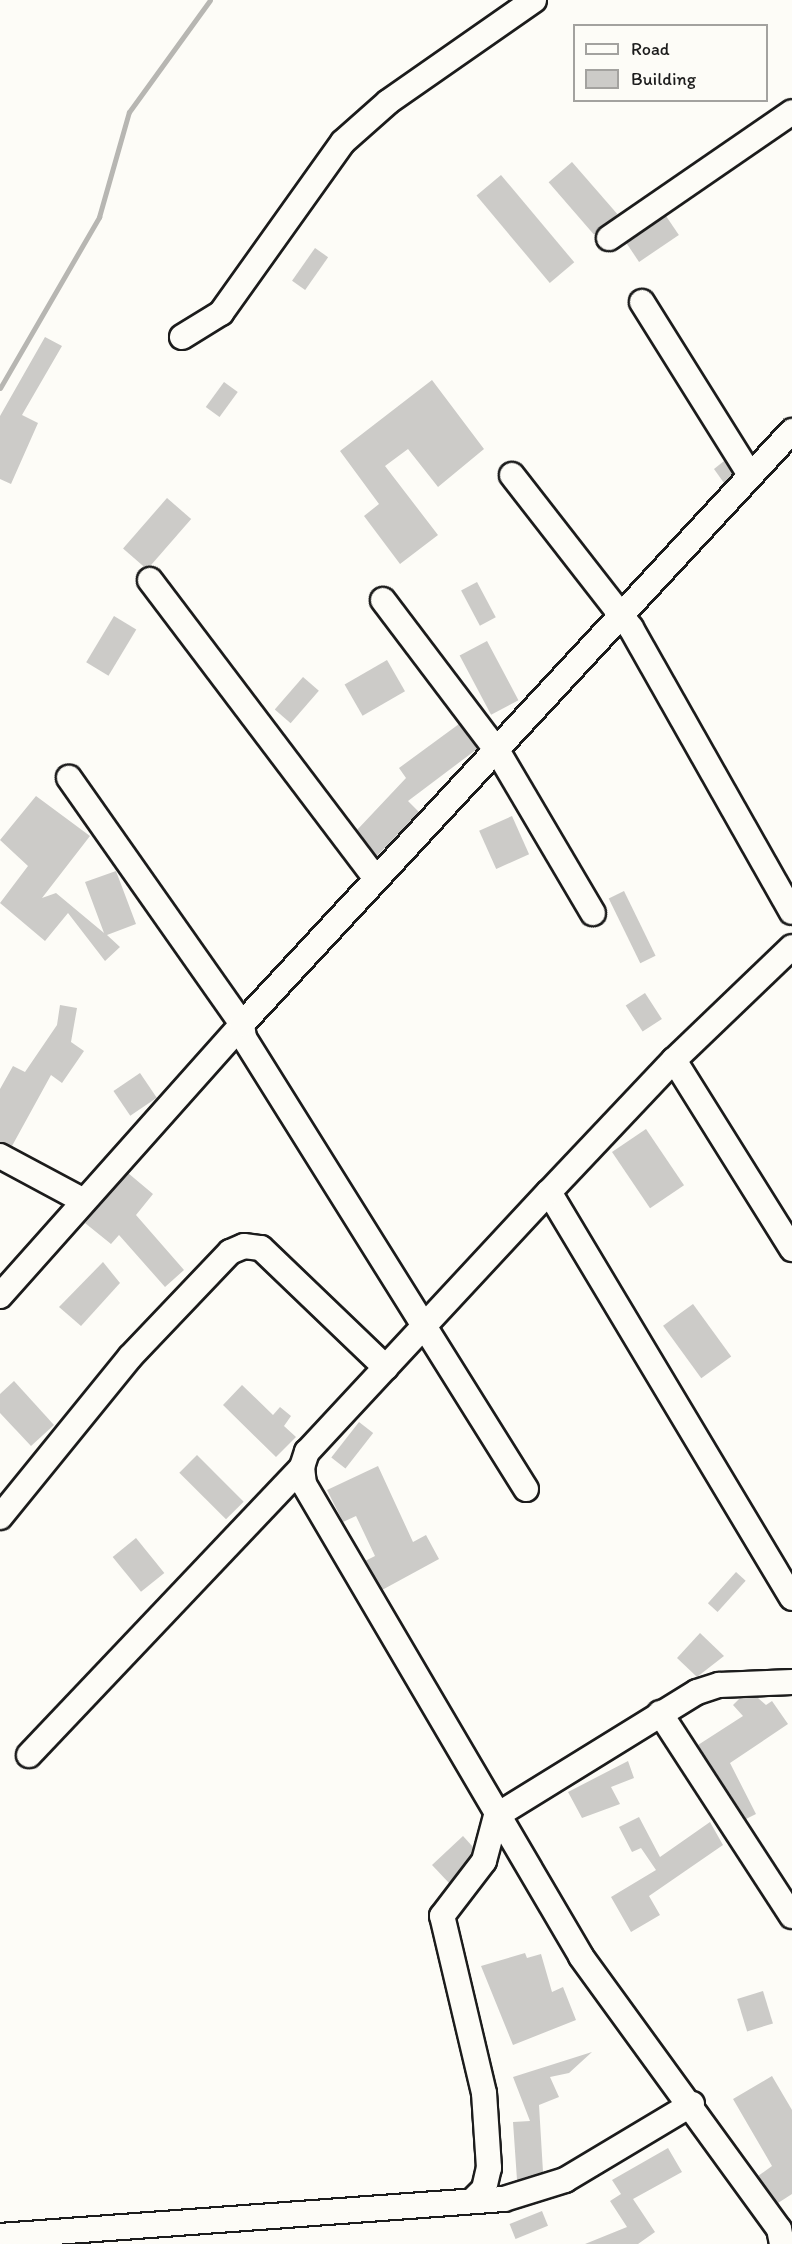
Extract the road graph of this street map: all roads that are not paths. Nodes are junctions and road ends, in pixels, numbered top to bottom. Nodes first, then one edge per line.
1 (534, 0) edge
2 (792, 112) edge
3 (609, 238) dead end
4 (642, 302) dead end
5 (182, 337) dead end
6 (792, 431) edge
7 (512, 475) dead end
8 (750, 475) junction
9 (150, 580) dead end
10 (383, 600) dead end
11 (621, 616) junction
12 (498, 752) junction
13 (69, 778) dead end
14 (375, 879) junction
15 (792, 912) edge
16 (593, 913) dead end
17 (792, 947) edge
18 (242, 1024) junction
19 (674, 1060) junction
20 (0, 1156) edge
21 (549, 1192) junction
22 (84, 1201) junction
23 (792, 1250) edge
24 (0, 1296) edge
25 (424, 1329) junction
26 (386, 1368) junction
27 (302, 1467) junction
28 (526, 1489) dead end
29 (0, 1517) edge
30 (792, 1598) edge
31 (792, 1682) edge
32 (660, 1713) junction
33 (29, 1755) dead end
34 (496, 1816) junction
35 (792, 1916) edge
36 (692, 2104) junction
37 (472, 2201) junction
38 (0, 2236) edge
39 (782, 2244) edge

1 - 5 street
2 - 3 street
4 - 8 street
6 - 8 street
7 - 11 street
8 - 11 street
9 - 14 street
10 - 12 street
11 - 12 street
11 - 15 street
12 - 14 street
12 - 16 street
13 - 18 street
14 - 18 street
17 - 19 street
18 - 22 street
18 - 25 street
19 - 21 street
19 - 23 street
20 - 22 street
21 - 25 street
21 - 30 street
22 - 24 street
25 - 26 street
25 - 28 street
26 - 27 street
26 - 29 street
27 - 33 street
27 - 34 street
31 - 32 street
32 - 34 street
32 - 35 street
34 - 36 street
34 - 37 street
36 - 37 street
36 - 39 street
37 - 38 street

